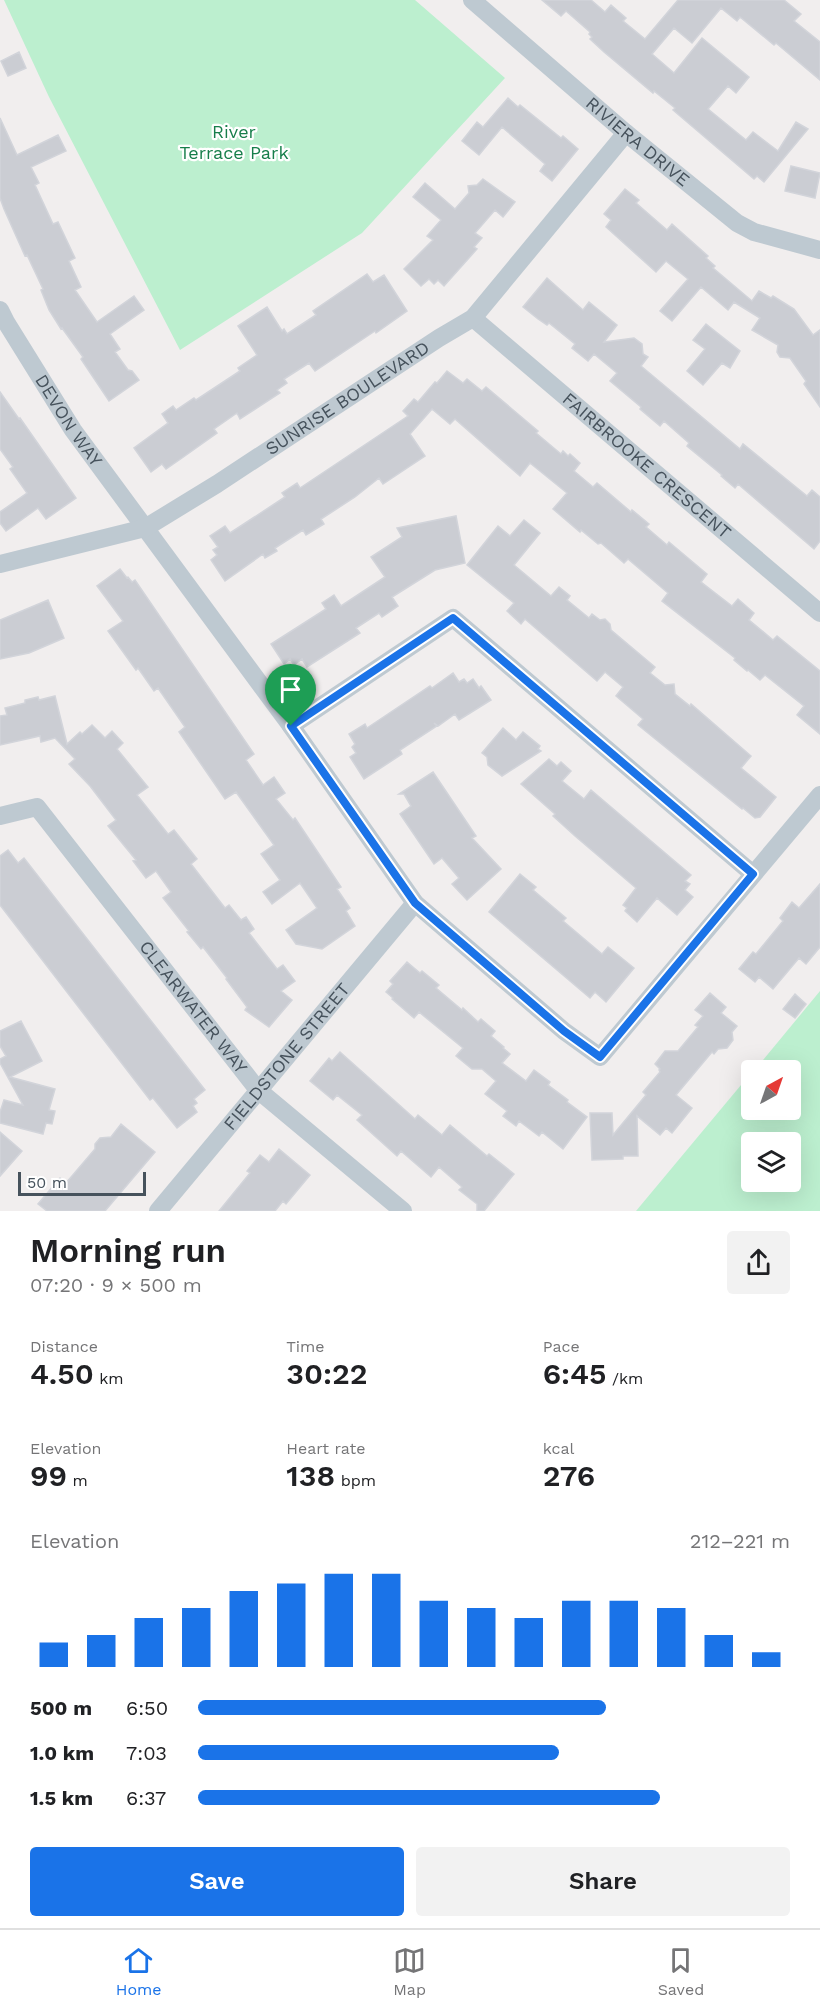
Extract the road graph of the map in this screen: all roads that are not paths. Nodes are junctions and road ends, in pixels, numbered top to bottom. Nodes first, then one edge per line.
1 (478, 2) edge
2 (626, 132) junction
3 (820, 250) edge
4 (0, 310) edge
5 (473, 318) junction
6 (145, 528) junction
7 (0, 564) edge
8 (820, 613) edge
9 (291, 726) junction
10 (820, 795) edge
11 (0, 816) edge
12 (753, 874) junction
13 (415, 903) junction
14 (258, 1090) junction
15 (158, 1211) edge
16 (403, 1211) edge

1 - 2 street, RIVIERA DRIVE
2 - 3 street, RIVIERA DRIVE
2 - 5 street, SUNRISE BOULEVARD
4 - 6 street, DEVON WAY
5 - 6 street, SUNRISE BOULEVARD
5 - 8 street, FAIRBROOKE CRESCENT
6 - 7 street, SUNRISE BOULEVARD
6 - 9 street
9 - 12 street
9 - 13 street
10 - 12 street
11 - 14 street, CLEARWATER WAY
12 - 13 street
13 - 14 street, FIELDSTONE STREET
14 - 15 street, FIELDSTONE STREET
14 - 16 street, CLEARWATER WAY

